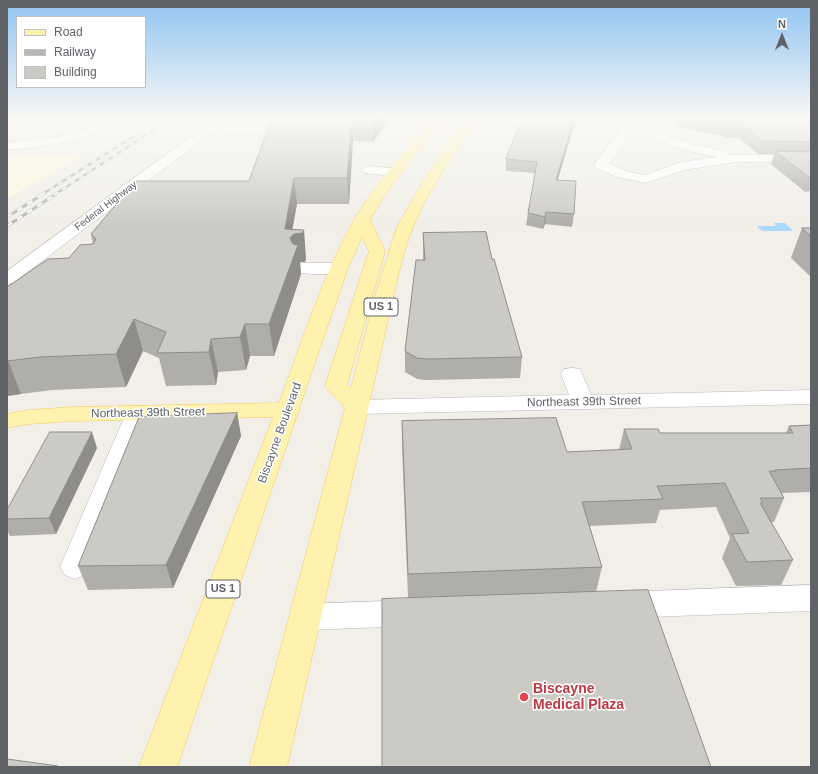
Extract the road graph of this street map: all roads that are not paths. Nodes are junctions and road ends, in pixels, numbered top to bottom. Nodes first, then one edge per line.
1 (176, 154) edge
2 (409, 154) edge
3 (448, 154) edge
4 (609, 154) edge
5 (721, 154) edge
6 (737, 158) junction
7 (811, 160) edge
8 (369, 170) dead end
9 (395, 172) junction
10 (362, 220) junction
11 (303, 268) dead end
12 (340, 268) junction
13 (50, 269) edge
14 (14, 274) edge
15 (572, 374) dead end
16 (811, 397) edge
17 (583, 402) junction
18 (357, 407) junction
19 (289, 410) junction
20 (138, 413) junction
21 (7, 421) edge
22 (75, 568) dead end
23 (811, 598) edge
24 (596, 606) edge
25 (437, 612) edge
26 (306, 617) junction
27 (158, 767) edge
28 (268, 767) edge

1 - 14 street, Federal Highway
2 - 9 main road, Biscayne Boulevard / US 1
3 - 18 main road, US 1
4 - 6 street
5 - 6 street
6 - 7 street
8 - 9 street
9 - 10 main road, Biscayne Boulevard / US 1
10 - 12 main road, Biscayne Boulevard / US 1
10 - 18 main road
11 - 12 street
12 - 19 main road, Biscayne Boulevard / US 1
13 - 14 street
15 - 17 street
16 - 17 street, Northeast 39th Street
17 - 18 street, Northeast 39th Street
18 - 26 main road, US 1
19 - 20 main road, Northeast 39th Street
19 - 27 main road, Biscayne Boulevard / US 1
20 - 21 main road, Northeast 39th Street
20 - 22 street
23 - 24 street
25 - 26 street
26 - 28 main road, US 1

